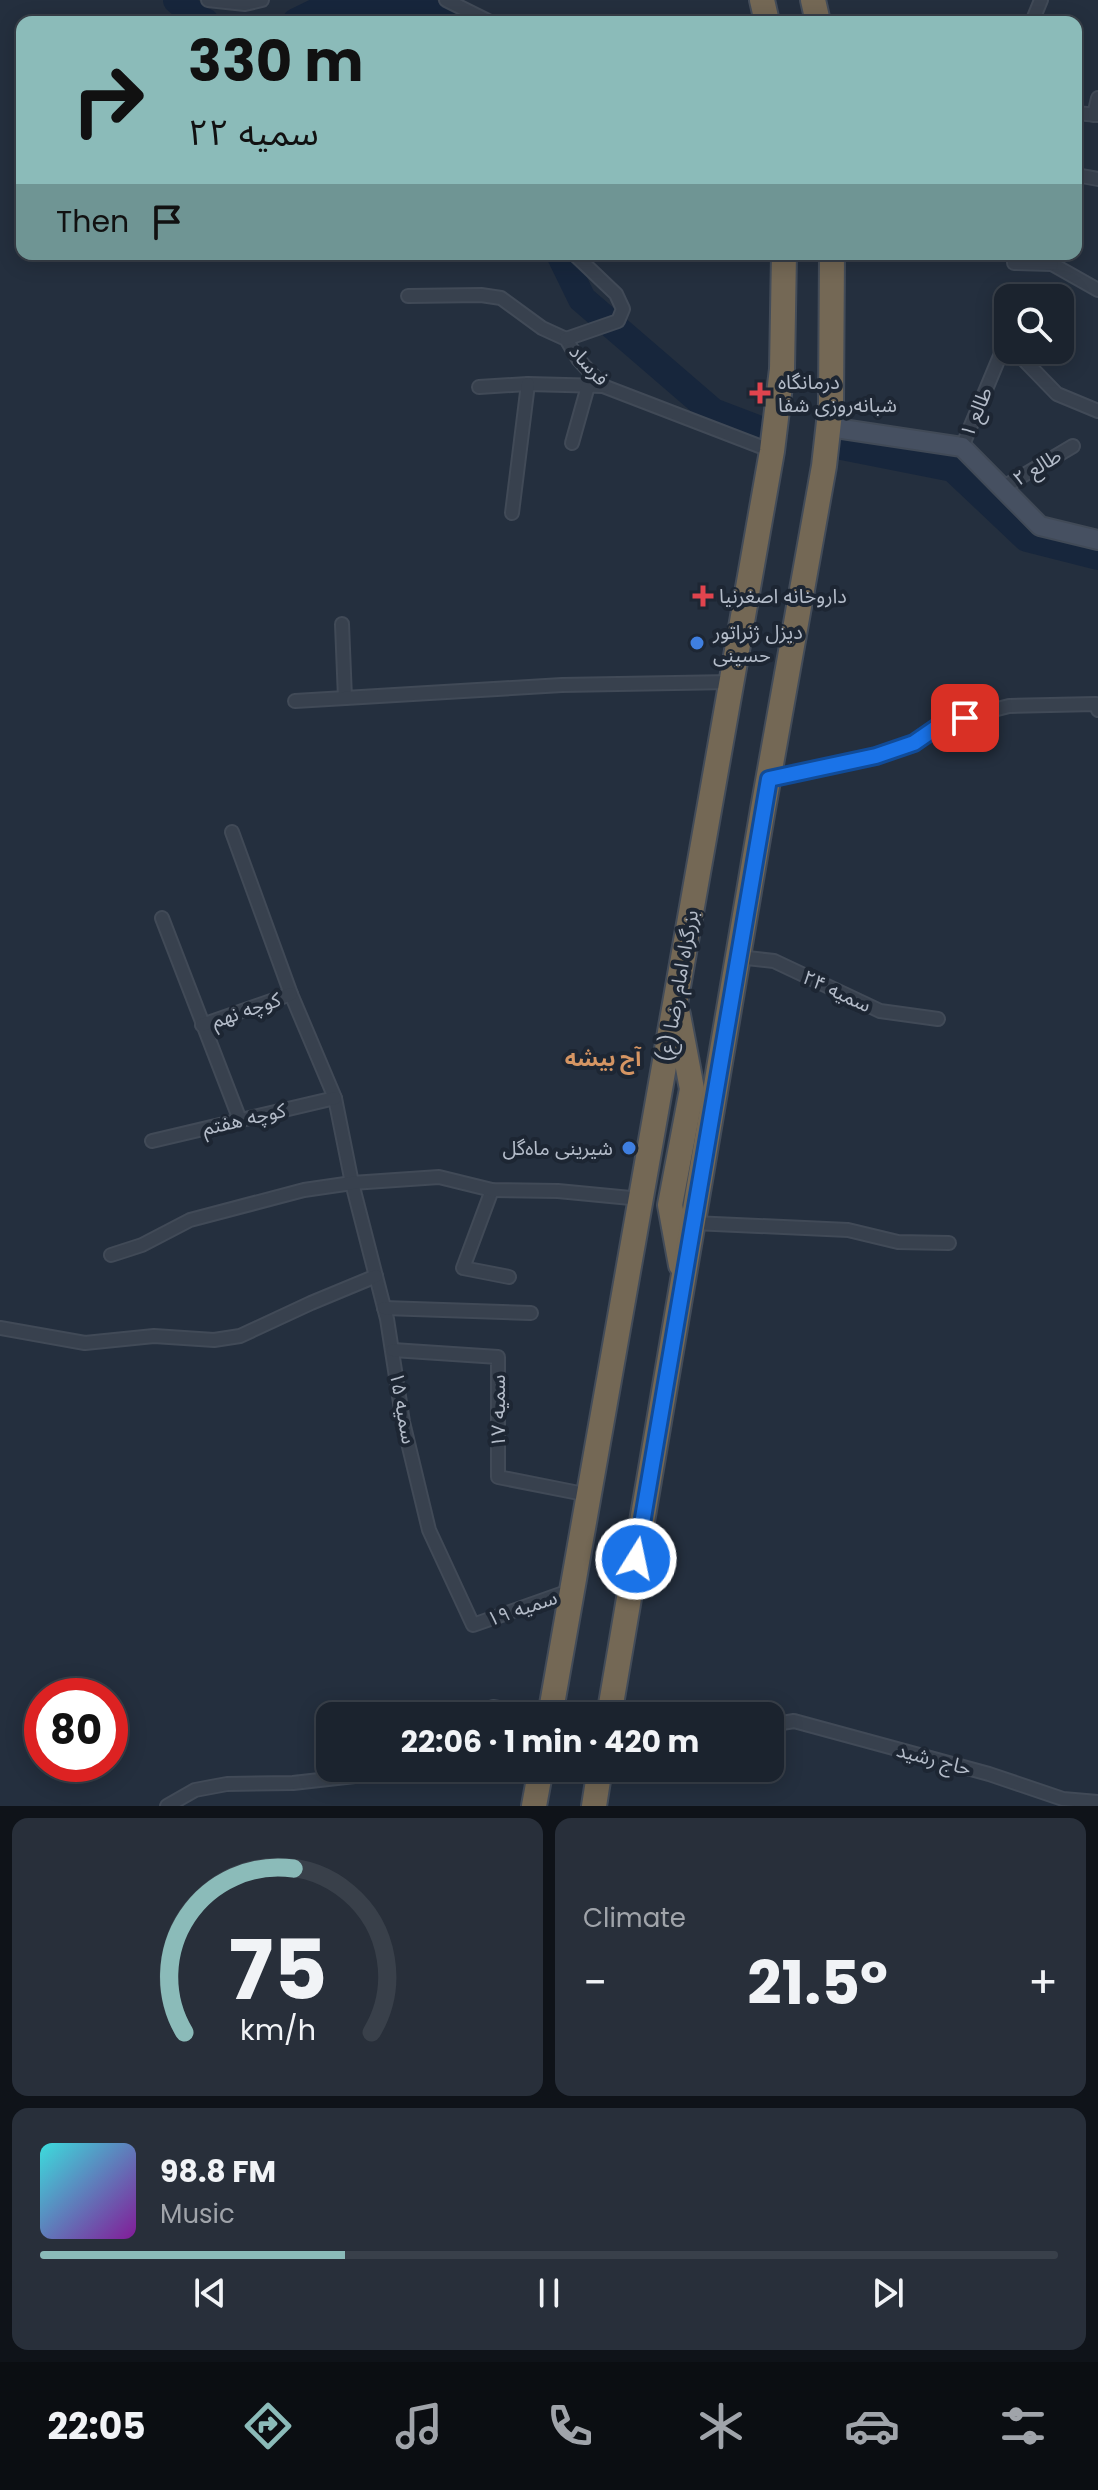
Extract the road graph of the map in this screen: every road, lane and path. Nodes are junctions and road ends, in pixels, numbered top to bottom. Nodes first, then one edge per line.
1 (208, 0) edge
2 (262, 0) edge
3 (446, 0) edge
4 (478, 16) edge
5 (1098, 98) edge
6 (1096, 115) edge
7 (580, 260) edge
8 (784, 260) edge
9 (832, 260) edge
10 (1043, 260) edge
11 (1054, 260) edge
12 (1014, 263) dead end
13 (1098, 290) edge
14 (408, 296) dead end
15 (566, 339) junction
16 (528, 384) junction
17 (588, 386) junction
18 (603, 386) junction
19 (479, 387) dead end
20 (1098, 411) edge
21 (829, 427) junction
22 (572, 443) dead end
23 (1073, 446) dead end
24 (962, 447) junction
25 (772, 451) junction
26 (1002, 488) junction
27 (512, 513) dead end
28 (1098, 540) edge
29 (342, 624) dead end
30 (731, 682) junction
31 (345, 698) junction
32 (295, 701) dead end
33 (1098, 710) edge
34 (769, 779) junction
35 (232, 832) dead end
36 (162, 918) dead end
37 (738, 957) junction
38 (291, 994) junction
39 (675, 1001) junction
40 (938, 1019) dead end
41 (202, 1025) junction
42 (335, 1098) junction
43 (240, 1120) junction
44 (652, 1135) junction
45 (152, 1141) dead end
46 (694, 1145) junction
47 (352, 1183) junction
48 (492, 1190) junction
49 (641, 1199) junction
50 (693, 1223) junction
51 (949, 1243) dead end
52 (111, 1255) dead end
53 (376, 1276) junction
54 (509, 1277) dead end
55 (684, 1277) junction
56 (384, 1308) junction
57 (531, 1313) dead end
58 (0, 1328) edge
59 (393, 1350) junction
60 (589, 1495) junction
61 (572, 1590) junction
62 (473, 1625) joint
63 (552, 1702) edge
64 (611, 1702) edge
65 (784, 1723) edge
66 (316, 1780) edge
67 (538, 1782) edge
68 (598, 1782) edge
69 (1098, 1802) edge
70 (167, 1806) edge
71 (534, 1806) edge
72 (594, 1806) edge

1 - 2 street
3 - 4 street
5 - 6 street
7 - 15 street
8 - 25 highway, بزرگراه امام رضا (ع)
9 - 21 highway
10 - 12 street
11 - 13 street
14 - 15 street, فرساد
15 - 18 street, فرساد
16 - 17 street
16 - 19 street
16 - 27 street
17 - 18 street
17 - 22 street
18 - 25 street, فرساد
20 - 24 street, طالع ۱
21 - 24 main road
21 - 34 highway
23 - 26 street, طالع ۲
24 - 26 main road
25 - 30 highway, بزرگراه امام رضا (ع)
26 - 28 main road
29 - 31 street
30 - 31 street
30 - 39 highway, بزرگراه امام رضا (ع)
31 - 32 street
33 - 34 street
34 - 37 highway
35 - 38 street, سمیه ۱۵
36 - 41 street
37 - 40 street, سمیه ۲۴
37 - 46 highway
38 - 41 street, کوچه نهم
38 - 42 street, سمیه ۱۵
39 - 44 highway, بزرگراه امام رضا (ع)
39 - 46 highway
41 - 43 street
42 - 43 street, کوچه هفتم
42 - 47 street, سمیه ۱۵
43 - 45 street, کوچه هفتم
44 - 46 highway
44 - 49 highway, بزرگراه امام رضا (ع)
46 - 50 highway
46 - 55 highway
47 - 48 street
47 - 52 street
47 - 53 street, سمیه ۱۵
48 - 49 street
48 - 54 street
49 - 60 highway, بزرگراه امام رضا (ع)
50 - 51 street
50 - 55 highway
53 - 56 street, سمیه ۱۵
53 - 58 street
55 - 64 highway
56 - 57 street
56 - 59 street, سمیه ۱۵
59 - 60 street, سمیه ۱۷
59 - 62 street, سمیه ۱۵
60 - 61 highway, بزرگراه امام رضا (ع)
61 - 62 street, سمیه ۱۹
61 - 63 highway, بزرگراه امام رضا (ع)
65 - 69 street, حاج رشید
66 - 70 street
67 - 71 highway
68 - 72 highway

